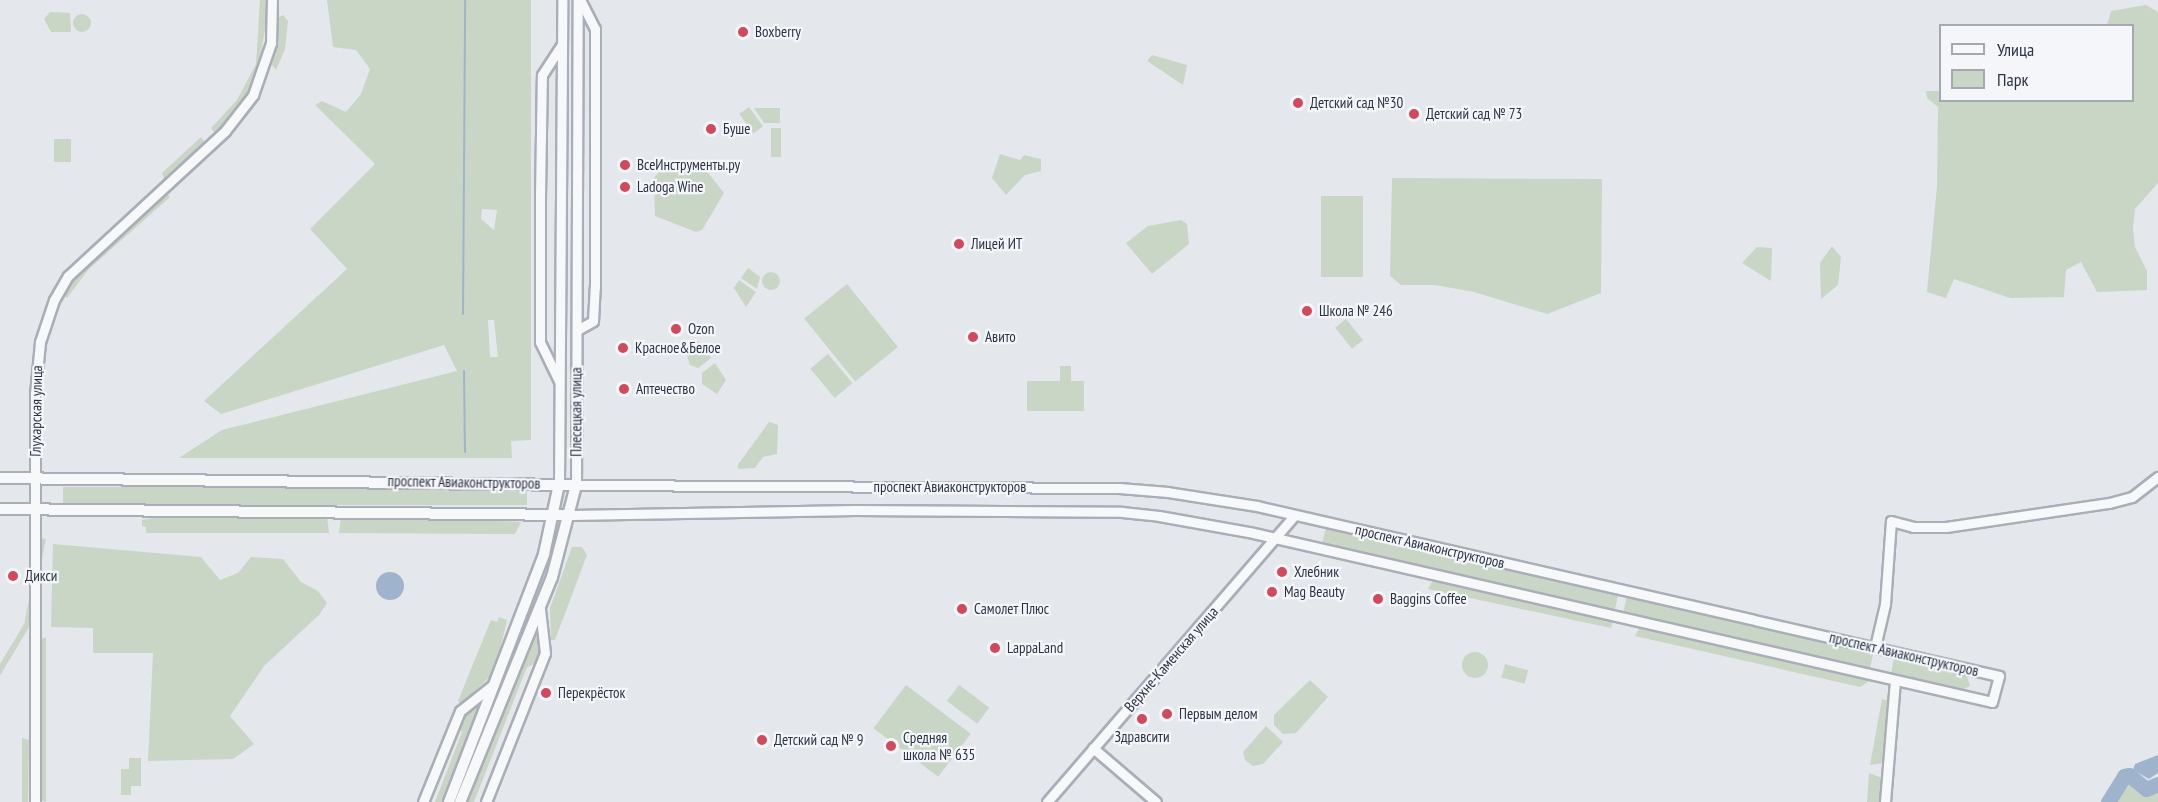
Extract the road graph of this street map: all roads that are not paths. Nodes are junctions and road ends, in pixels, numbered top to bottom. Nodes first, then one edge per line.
1 (272, 0) edge
2 (562, 0) edge
3 (579, 0) edge
4 (561, 46) junction
5 (577, 330) junction
6 (560, 384) junction
7 (2158, 477) edge
8 (0, 478) edge
9 (36, 478) junction
10 (560, 484) junction
11 (576, 485) junction
12 (0, 509) edge
13 (35, 509) junction
14 (571, 515) junction
15 (553, 516) junction
16 (1295, 516) junction
17 (1275, 539) junction
18 (540, 609) junction
19 (1875, 647) junction
20 (1895, 680) junction
21 (496, 683) junction
22 (1093, 748) junction
23 (35, 802) edge
24 (423, 802) edge
25 (449, 802) edge
26 (460, 802) edge
27 (486, 802) edge
28 (1047, 802) edge
29 (1156, 802) edge
30 (1886, 802) edge

1 - 9 street, Глухарская улица
2 - 4 street, Плесецкая улица
3 - 5 street, Плесецкая улица
3 - 5 street
4 - 6 street, Плесецкая улица
4 - 6 street
5 - 11 street, Плесецкая улица
6 - 10 street, Плесецкая улица
7 - 19 street
8 - 9 street, проспект Авиаконструкторов
9 - 10 street, проспект Авиаконструкторов
9 - 13 street, Глухарская улица
10 - 11 street, проспект Авиаконструкторов
10 - 15 street, Плесецкая улица
11 - 14 street, Плесецкая улица
11 - 16 street, проспект Авиаконструкторов
12 - 13 street, проспект Авиаконструкторов
13 - 15 street, проспект Авиаконструкторов
13 - 23 street, Глухарская улица
14 - 15 street, проспект Авиаконструкторов
14 - 17 street, проспект Авиаконструкторов
14 - 18 street, Плесецкая улица
15 - 21 street, Плесецкая улица
16 - 17 street, Верхне-Каменская улица
16 - 19 street, проспект Авиаконструкторов
17 - 20 street, проспект Авиаконструкторов
17 - 22 street, Верхне-Каменская улица
18 - 26 street, Плесецкая улица
18 - 27 street
19 - 20 street, проспект Авиаконструкторов
20 - 30 street
21 - 24 street
21 - 25 street, Плесецкая улица
22 - 28 street, Верхне-Каменская улица
22 - 29 street

